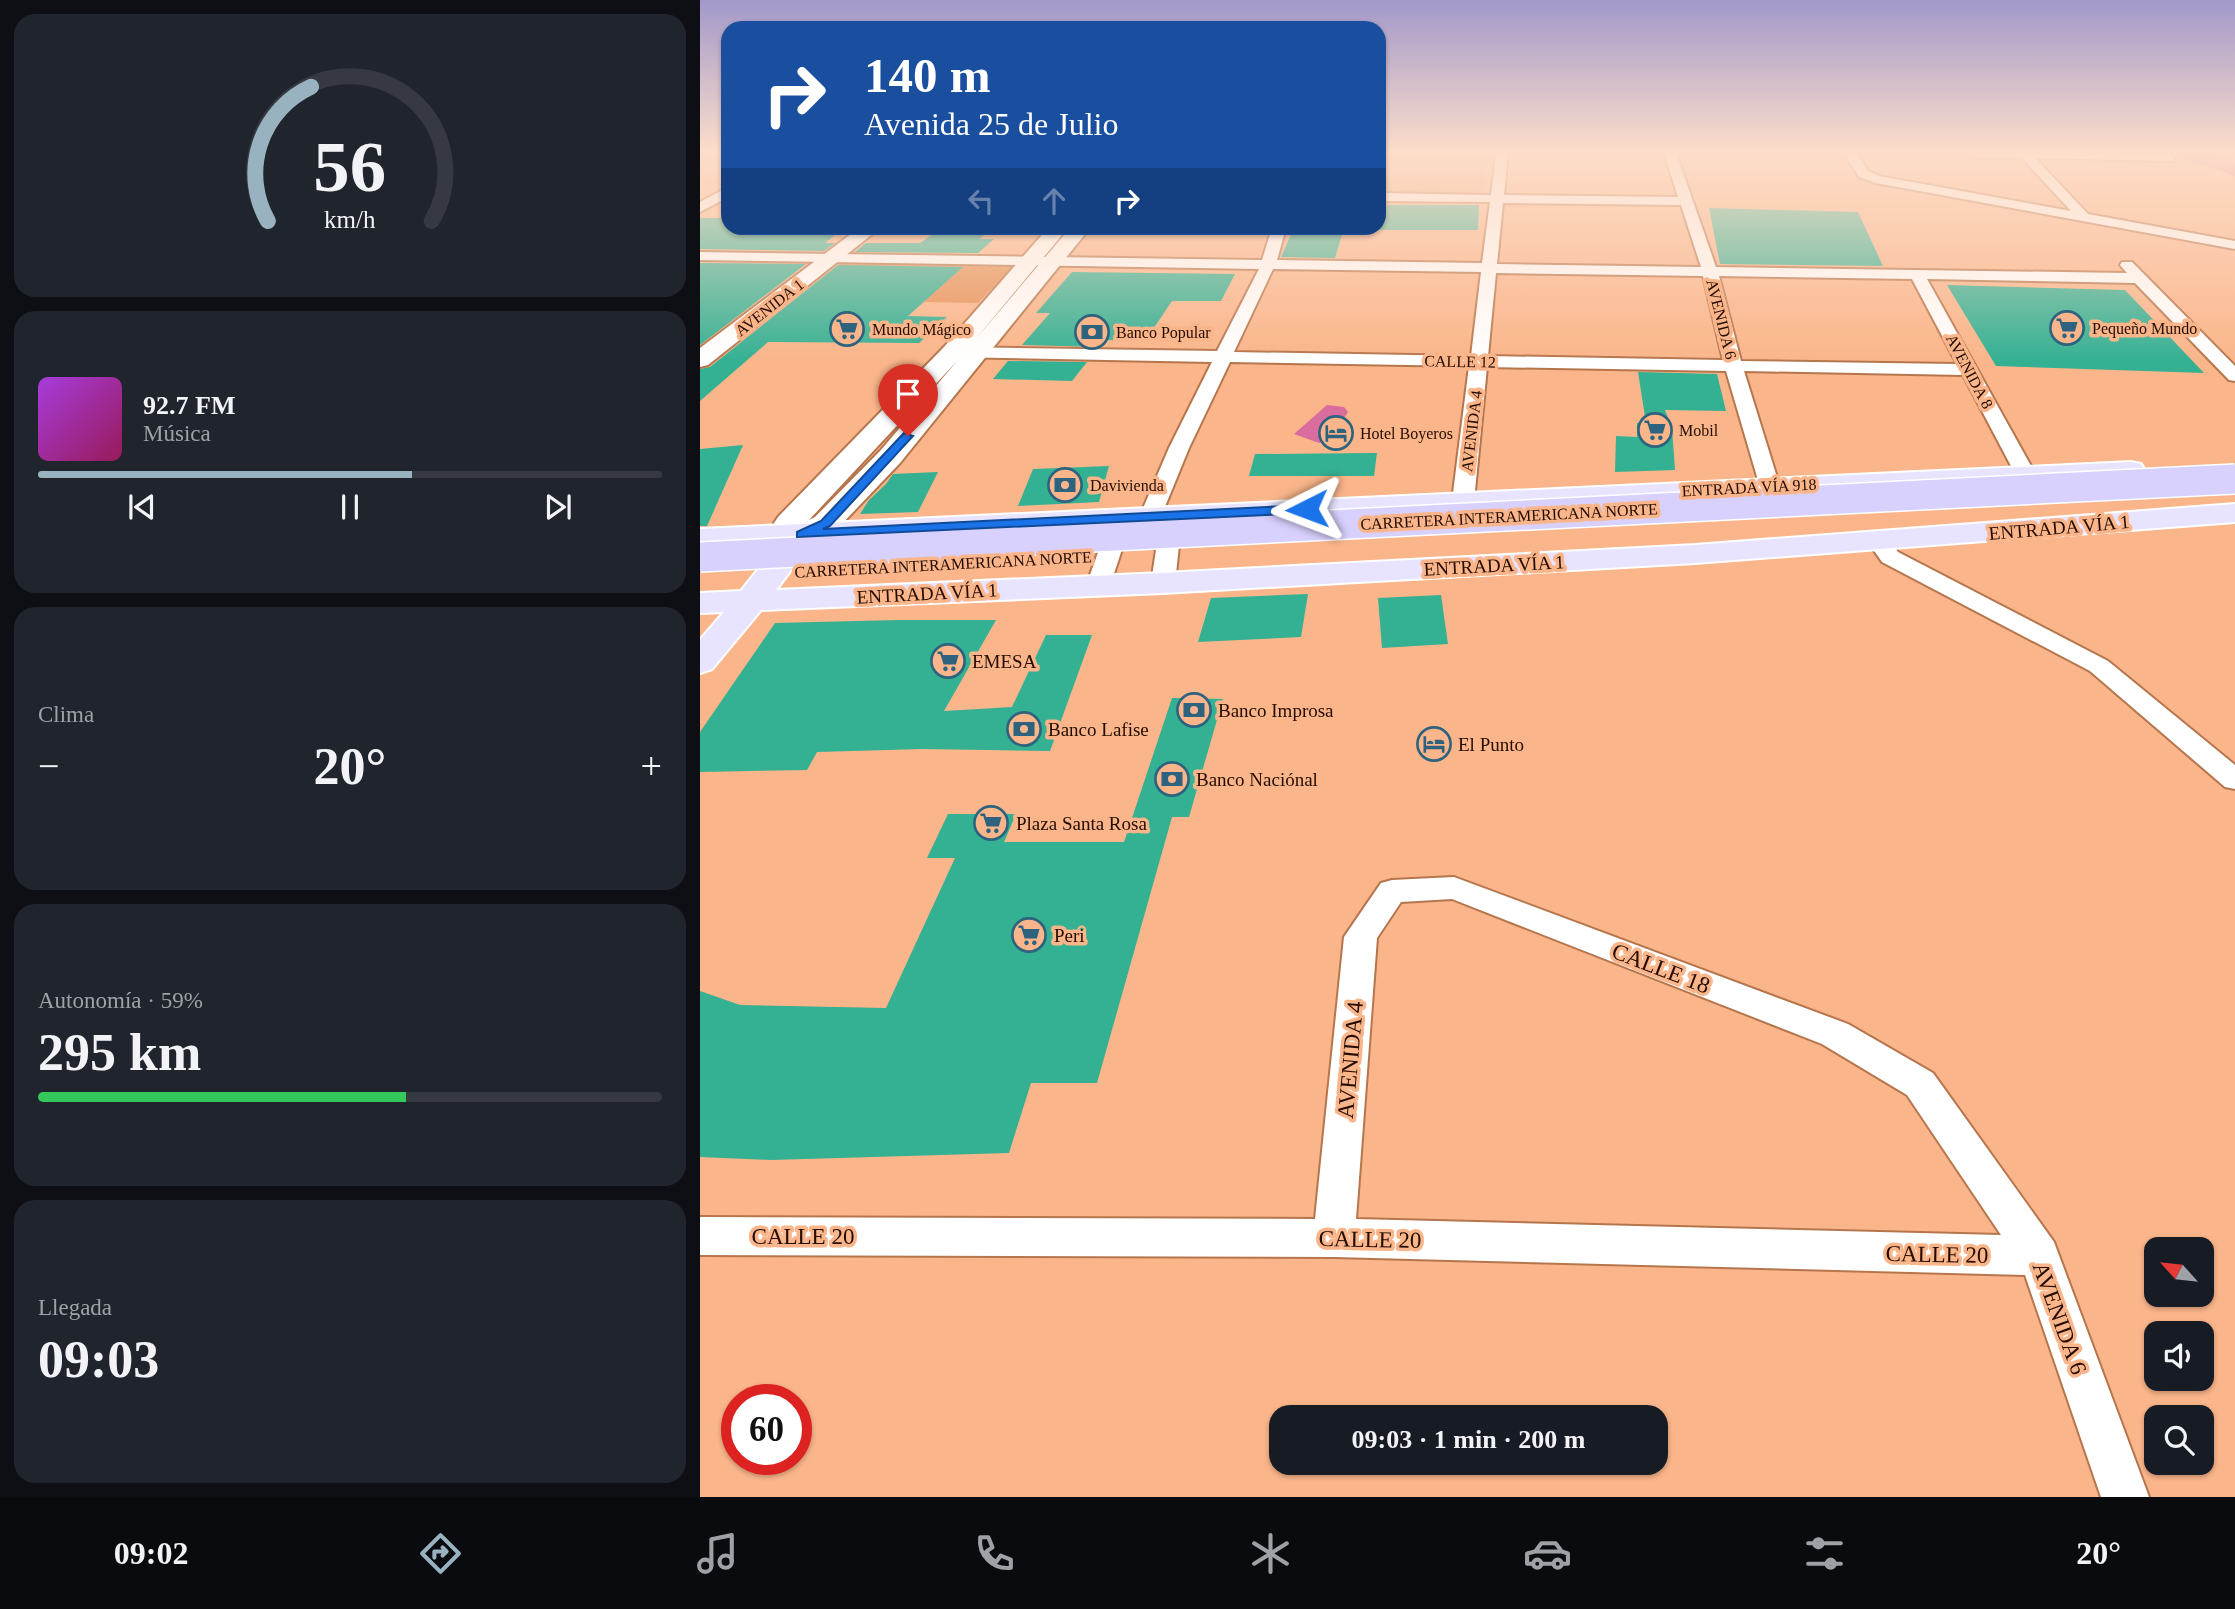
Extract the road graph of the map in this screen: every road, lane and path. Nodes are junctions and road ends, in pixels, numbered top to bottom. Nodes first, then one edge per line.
1 (1494, 223) edge
2 (1693, 223) edge
3 (2122, 223) edge
4 (861, 235) edge
5 (1052, 235) edge
6 (1074, 235) edge
7 (1277, 235) edge
8 (2235, 245) edge
9 (700, 256) edge
10 (831, 258) junction
11 (2120, 259) dead end
12 (1030, 261) junction
13 (1052, 262) junction
14 (1268, 265) junction
15 (1489, 268) junction
16 (1710, 272) junction
17 (1918, 276) junction
18 (2139, 278) junction
19 (710, 344) edge
20 (965, 352) junction
21 (1225, 355) junction
22 (700, 360) edge
23 (1479, 361) junction
24 (1733, 365) junction
25 (1969, 370) junction
26 (2235, 376) edge
27 (2021, 466) dead end
28 (2235, 466) edge
29 (2235, 479) edge
30 (1770, 486) junction
31 (2235, 499) edge
32 (1463, 501) junction
33 (2235, 513) edge
34 (1150, 517) junction
35 (802, 534) junction
36 (700, 538) edge
37 (1879, 542) junction
38 (700, 557) edge
39 (700, 576) edge
40 (1163, 583) junction
41 (1098, 586) junction
42 (751, 601) junction
43 (700, 603) edge
44 (700, 662) edge
45 (2235, 780) edge
46 (1392, 891) joint
47 (1920, 1084) joint
48 (700, 1236) edge
49 (1334, 1238) junction
50 (2039, 1256) junction
51 (2124, 1497) edge

1 - 15 street, AVENIDA 4
2 - 16 street, AVENIDA 6
3 - 8 street
4 - 10 street, AVENIDA 1
5 - 12 street
6 - 13 street
7 - 14 street
9 - 10 street
10 - 12 street
10 - 19 street, AVENIDA 1
11 - 18 street
12 - 13 street
12 - 20 street
13 - 14 street
13 - 20 street
14 - 15 street
14 - 21 street
15 - 16 street
15 - 23 street, AVENIDA 4
16 - 17 street
16 - 24 street, AVENIDA 6
17 - 18 street
17 - 25 street, AVENIDA 8
18 - 26 street
19 - 22 street, AVENIDA 1
20 - 21 street, CALLE 12
20 - 35 street
21 - 23 street, CALLE 12
21 - 34 street
23 - 24 street, CALLE 12
23 - 32 street, AVENIDA 4
24 - 25 street, CALLE 12
24 - 30 street, AVENIDA 6
25 - 27 street, AVENIDA 8
28 - 30 main road, ENTRADA VÍA 918
29 - 38 highway, CARRETERA INTERAMERICANA NORTE, bridge
30 - 32 main road, ENTRADA VÍA 918
31 - 39 highway, CARRETERA INTERAMERICANA NORTE
32 - 34 main road, ENTRADA VÍA 918
33 - 37 main road, ENTRADA VÍA 1
34 - 35 main road, ENTRADA VÍA 918
34 - 40 street
34 - 41 street
35 - 36 main road
35 - 42 main road
37 - 40 main road, ENTRADA VÍA 1
37 - 45 street
40 - 41 main road, ENTRADA VÍA 1
41 - 42 main road, ENTRADA VÍA 1
42 - 43 main road, ENTRADA VÍA 1
42 - 44 main road
46 - 47 street, CALLE 18
46 - 49 street, AVENIDA 4
47 - 50 street, AVENIDA 6
48 - 49 street, CALLE 20
49 - 50 street, CALLE 20
50 - 51 street, AVENIDA 6

